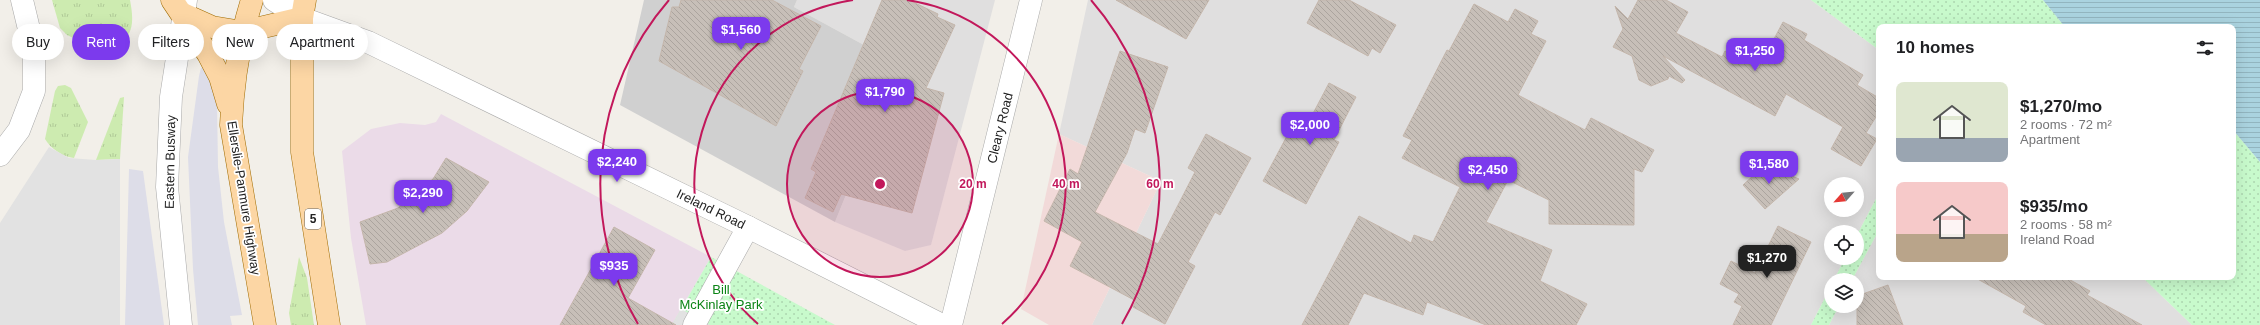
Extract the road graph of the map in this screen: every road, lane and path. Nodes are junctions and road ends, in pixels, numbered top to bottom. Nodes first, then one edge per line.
1 (22, 0) edge
2 (252, 0) edge
3 (274, 0) edge
4 (1031, 0) edge
5 (180, 5) edge
6 (304, 9) edge
7 (244, 24) edge
8 (264, 24) edge
9 (212, 27) edge
10 (237, 60) edge
11 (232, 113) junction
12 (0, 155) edge
13 (748, 227) junction
14 (180, 325) edge
15 (265, 325) edge
16 (329, 325) edge
17 (694, 325) edge
18 (942, 325) edge
19 (951, 325) edge

1 - 12 street
2 - 7 main road, Ellerslie-Panmure Highway
3 - 6 street, Ireland Road
4 - 19 street, Cleary Road
5 - 9 main road
5 - 11 main road
5 - 14 street, Eastern Busway
6 - 8 main road
6 - 13 street, Ireland Road
6 - 16 main road, 5
10 - 11 main road, Ellerslie-Panmure Highway
11 - 15 main road, Ellerslie-Panmure Highway
13 - 17 street
13 - 18 street, Ireland Road

